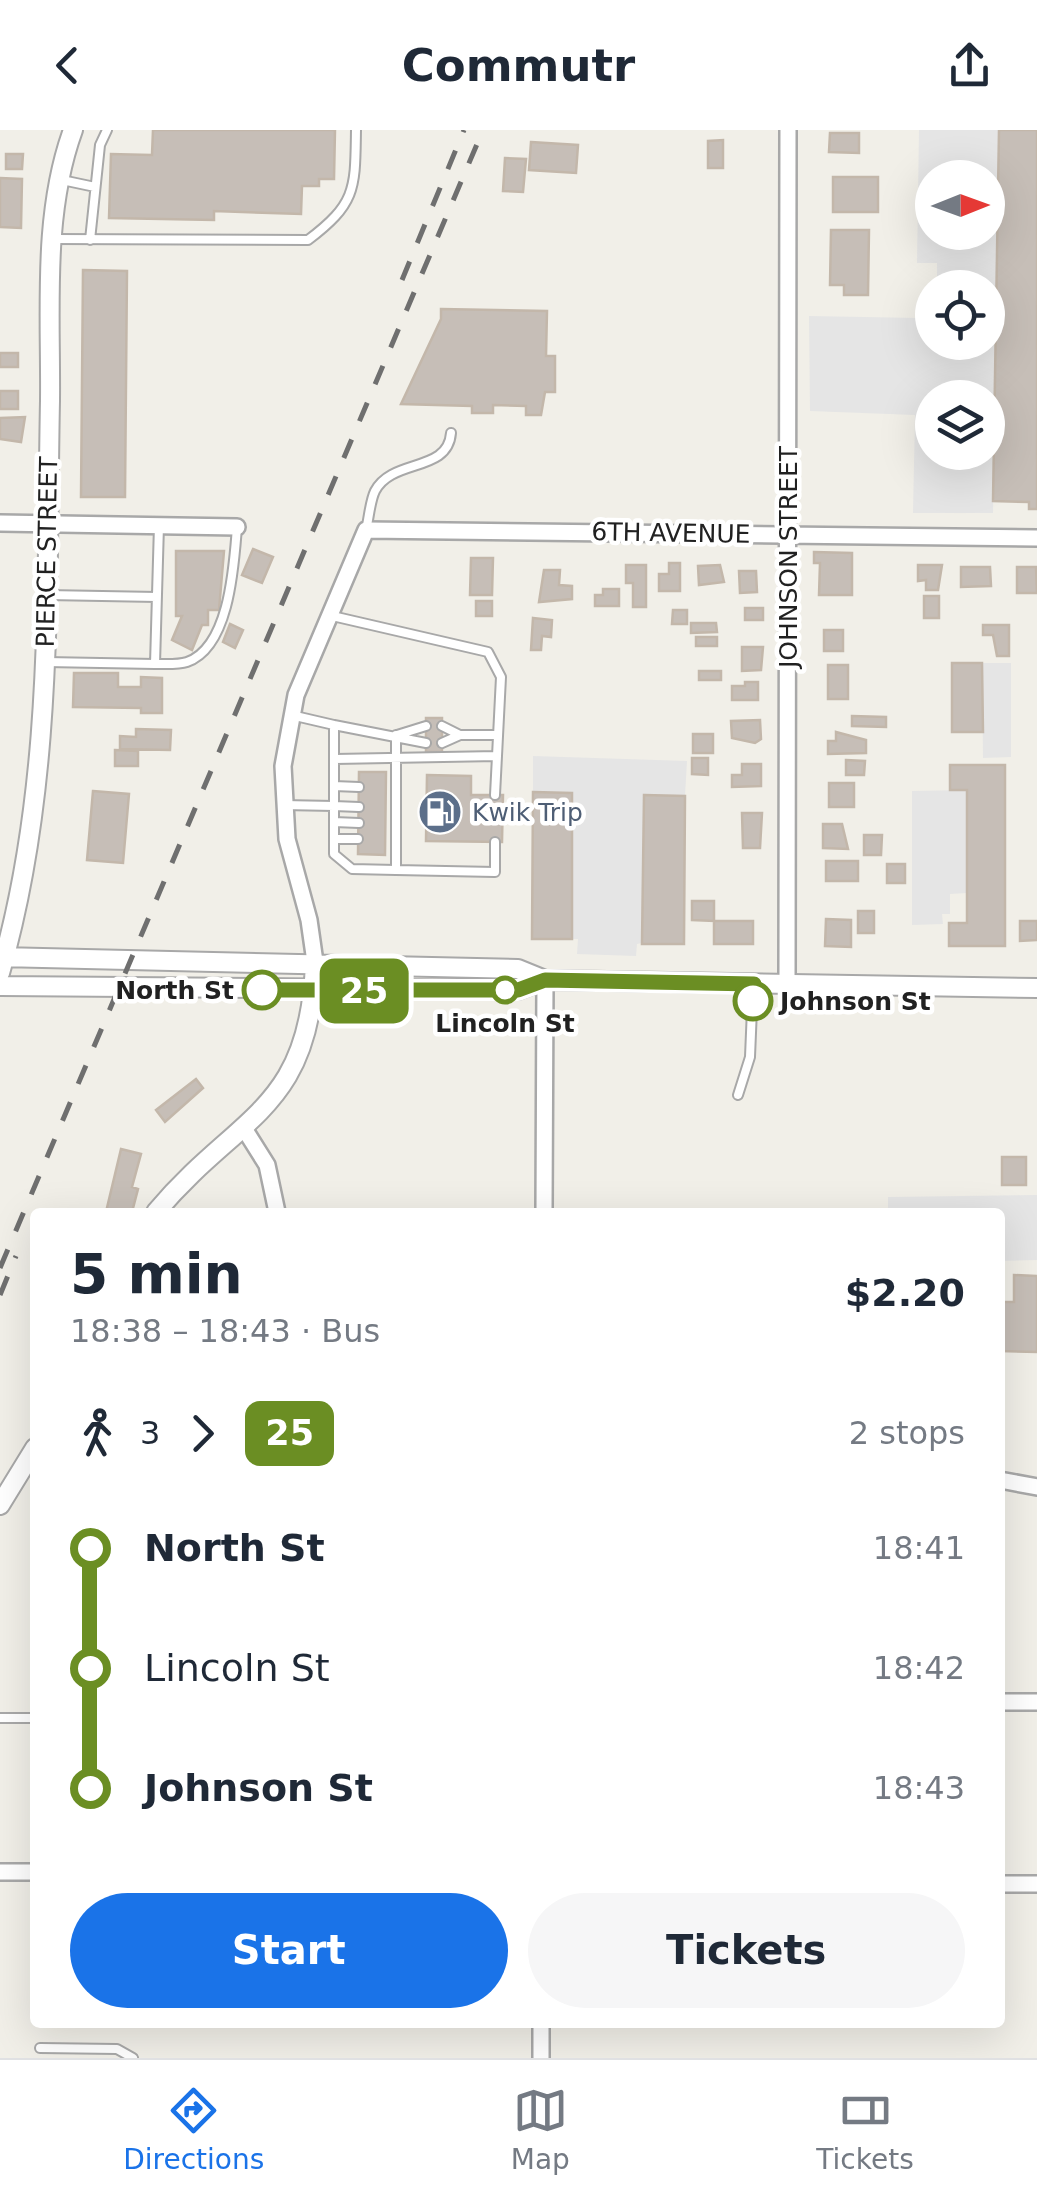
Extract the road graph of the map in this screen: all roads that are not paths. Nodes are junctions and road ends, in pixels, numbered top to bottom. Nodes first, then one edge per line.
1 (73, 130) edge
2 (107, 130) edge
3 (356, 130) edge
4 (788, 130) edge
5 (58, 179) junction
6 (95, 187) junction
7 (52, 238) junction
8 (90, 240) junction
9 (451, 432) dead end
10 (48, 522) junction
11 (0, 523) edge
12 (158, 525) junction
13 (237, 526) joint
14 (366, 530) junction
15 (788, 534) junction
16 (1037, 538) edge
17 (47, 596) junction
18 (157, 597) junction
19 (328, 616) junction
20 (46, 662) junction
21 (155, 664) junction
22 (291, 715) junction
23 (334, 725) junction
24 (426, 726) dead end
25 (442, 726) dead end
26 (396, 735) junction
27 (460, 735) junction
28 (498, 735) junction
29 (426, 743) dead end
30 (442, 743) dead end
31 (497, 756) junction
32 (335, 759) junction
33 (396, 760) junction
34 (334, 786) junction
35 (359, 787) dead end
36 (495, 795) dead end
37 (283, 805) junction
38 (334, 806) junction
39 (359, 807) dead end
40 (386, 808) dead end
41 (396, 808) junction
42 (334, 822) junction
43 (358, 822) dead end
44 (385, 823) dead end
45 (396, 824) junction
46 (334, 839) junction
47 (358, 839) dead end
48 (385, 840) dead end
49 (396, 840) junction
50 (495, 842) dead end
51 (396, 870) junction
52 (2, 962) edge
53 (315, 962) junction
54 (545, 980) junction
55 (754, 984) junction
56 (787, 985) junction
57 (0, 986) edge
58 (1037, 988) edge
59 (314, 991) junction
60 (738, 1095) dead end
61 (244, 1130) junction
62 (160, 1208) edge
63 (276, 1208) edge
64 (544, 1208) edge
65 (30, 1456) edge
66 (1005, 1481) edge
67 (1037, 1487) edge
68 (0, 1506) edge
69 (1005, 1702) edge
70 (1037, 1702) edge
71 (0, 1718) edge
72 (30, 1718) edge
73 (0, 1872) edge
74 (30, 1872) edge
75 (1005, 1884) edge
76 (1037, 1884) edge
77 (541, 2028) edge
78 (40, 2048) dead end
79 (133, 2058) edge
80 (540, 2058) edge

1 - 5 street, PIERCE STREET
2 - 6 lane
3 - 8 lane
4 - 15 street, JOHNSON STREET
5 - 6 lane
5 - 7 street, PIERCE STREET
6 - 8 lane
7 - 8 lane
7 - 10 street, PIERCE STREET
9 - 14 lane
10 - 11 street
10 - 12 street
10 - 17 street, PIERCE STREET
12 - 13 street
12 - 18 lane
13 - 21 lane
14 - 15 street, 6TH AVENUE
14 - 19 street
15 - 16 street, 6TH AVENUE
15 - 56 street, JOHNSON STREET
17 - 18 lane
17 - 20 street, PIERCE STREET
18 - 21 lane
19 - 22 street
19 - 28 lane
20 - 21 lane
20 - 52 street, PIERCE STREET
22 - 23 lane
22 - 37 street
23 - 26 lane
23 - 32 lane
24 - 26 lane
25 - 27 lane
26 - 29 lane
26 - 33 lane
27 - 28 lane
27 - 30 lane
28 - 31 lane
31 - 33 lane
31 - 36 lane
32 - 33 lane
32 - 34 lane
33 - 41 lane
34 - 35 lane
34 - 38 lane
37 - 38 lane
37 - 53 street
38 - 39 lane
38 - 42 lane
40 - 41 lane
41 - 45 lane
42 - 43 lane
42 - 46 lane
44 - 45 lane
45 - 49 lane
46 - 47 lane
46 - 51 lane
48 - 49 lane
49 - 51 lane
50 - 51 lane
52 - 53 street
53 - 54 street
53 - 59 street
54 - 55 street
54 - 59 street
54 - 64 street
55 - 56 street
55 - 60 lane
56 - 58 street
57 - 59 street
59 - 61 street
61 - 62 street
61 - 63 street
65 - 68 street
66 - 67 street
69 - 70 street
71 - 72 lane
73 - 74 street
75 - 76 street
77 - 80 street
78 - 79 lane

